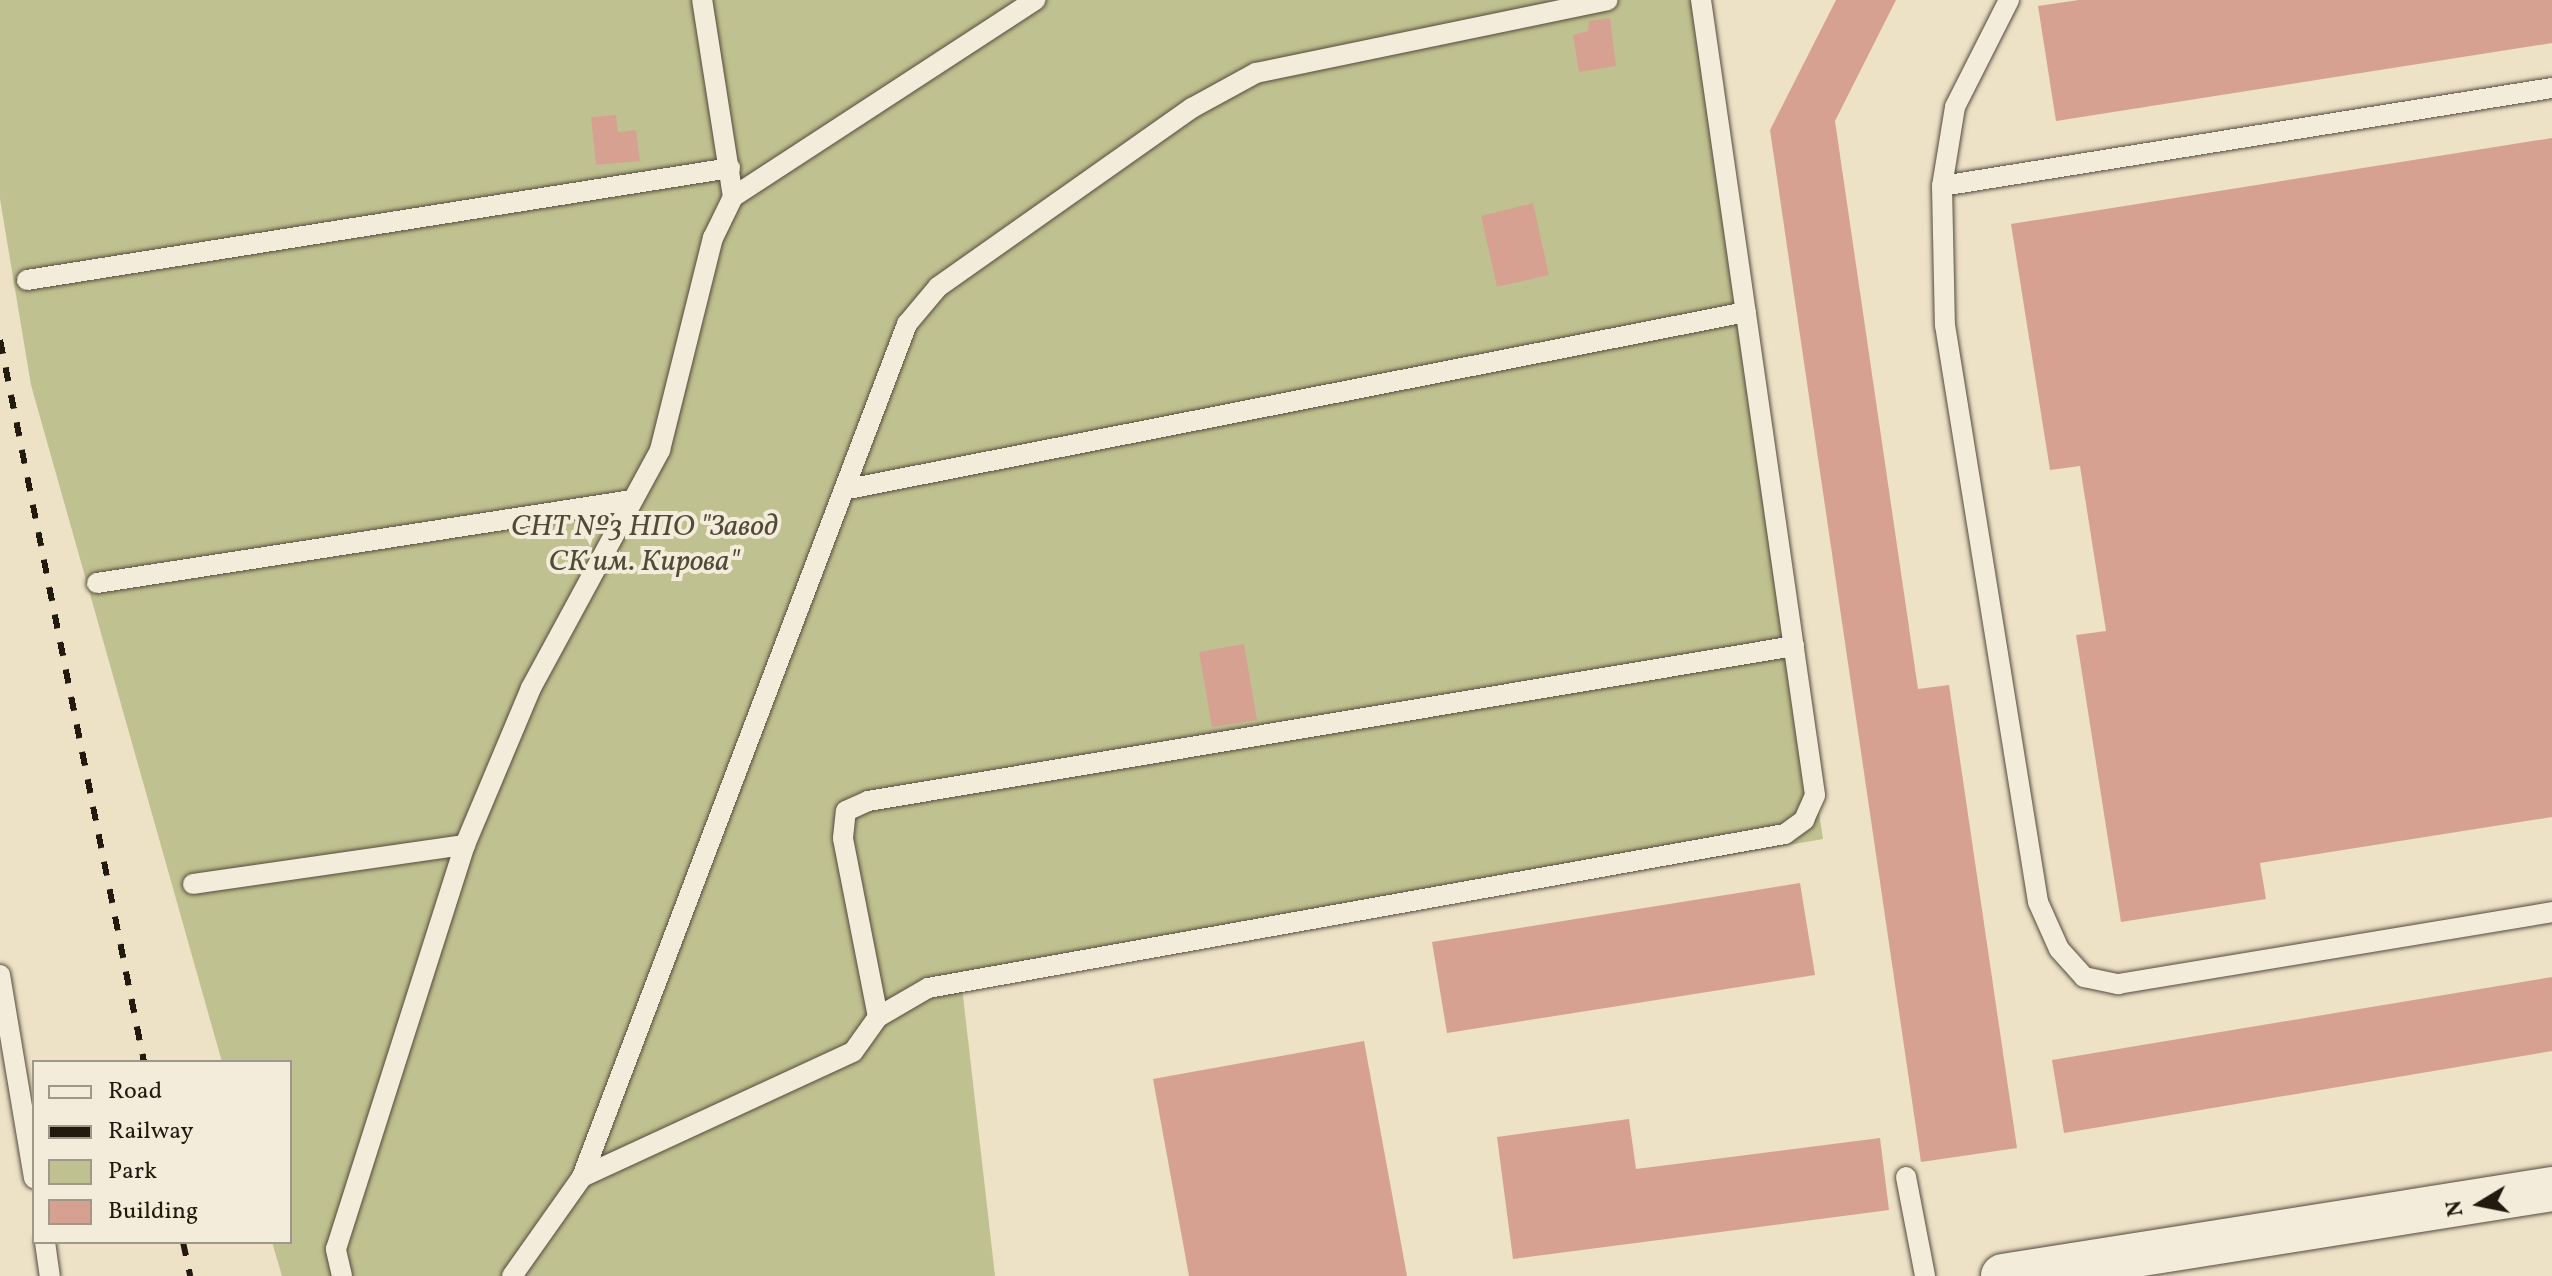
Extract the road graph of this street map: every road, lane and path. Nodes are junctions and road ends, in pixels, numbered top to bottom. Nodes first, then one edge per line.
1 (702, 0) edge
2 (1035, 0) edge
3 (1607, 0) edge
4 (1701, 0) edge
5 (2009, 0) edge
6 (2552, 88) edge
7 (730, 168) junction
8 (1942, 186) junction
9 (733, 197) junction
10 (27, 280) dead end
11 (1746, 312) junction
12 (848, 489) junction
13 (632, 500) junction
14 (97, 583) dead end
15 (1794, 646) junction
16 (465, 845) junction
17 (193, 884) dead end
18 (2552, 912) edge
19 (0, 975) edge
20 (878, 1017) junction
21 (32, 1166) edge
22 (582, 1177) junction
23 (1906, 1177) dead end
24 (2552, 1189) edge
25 (45, 1244) edge
26 (50, 1276) edge
27 (342, 1276) edge
28 (512, 1276) edge
29 (1925, 1276) edge
30 (2003, 1276) edge

1 - 7 lane
2 - 9 lane
3 - 12 lane
4 - 11 lane
5 - 8 lane
6 - 8 lane
7 - 9 lane
7 - 10 lane
8 - 18 lane
9 - 13 lane
11 - 12 lane
11 - 15 lane
12 - 22 lane
13 - 14 lane
13 - 16 lane
15 - 20 lane
15 - 20 lane
16 - 17 lane
16 - 27 lane
19 - 21 lane
20 - 22 lane
22 - 28 lane
23 - 29 lane
24 - 30 street
25 - 26 lane

